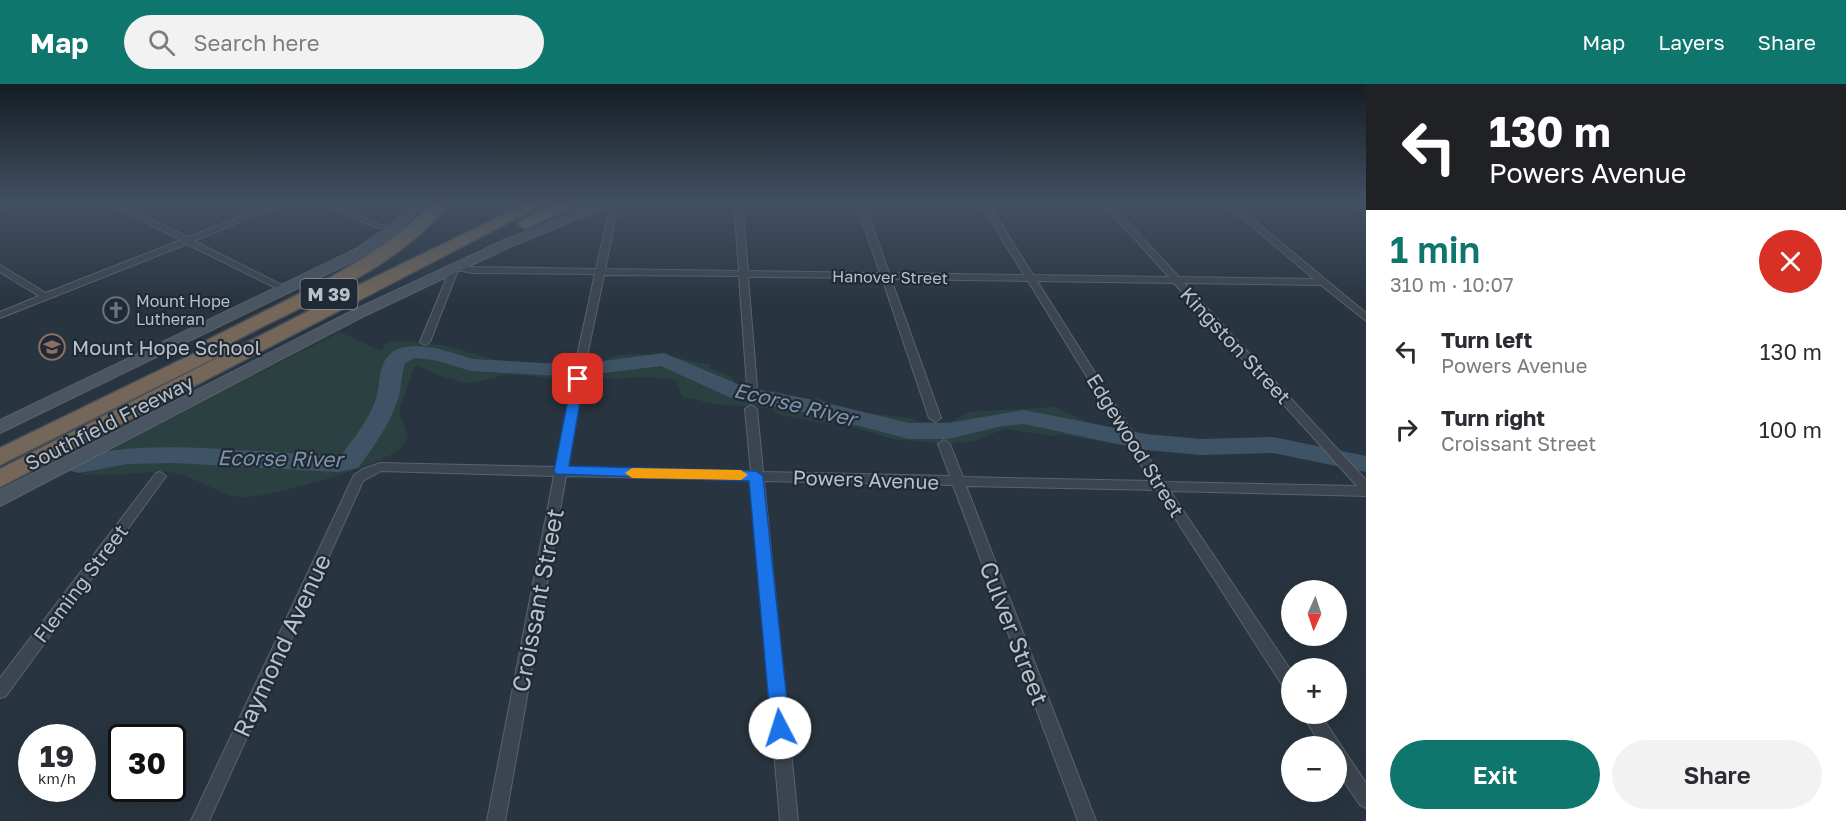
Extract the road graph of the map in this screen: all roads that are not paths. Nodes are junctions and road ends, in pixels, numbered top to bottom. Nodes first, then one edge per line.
1 (183, 237) edge
2 (195, 237) edge
3 (383, 237) edge
4 (403, 237) edge
5 (446, 237) edge
6 (471, 237) edge
7 (496, 237) edge
8 (520, 237) edge
9 (605, 237) edge
10 (740, 237) edge
11 (873, 237) edge
12 (1006, 237) edge
13 (1137, 237) edge
14 (1270, 237) edge
15 (188, 240) junction
16 (455, 267) junction
17 (0, 268) edge
18 (599, 272) junction
19 (743, 274) junction
20 (887, 277) junction
21 (1032, 279) junction
22 (1175, 280) junction
23 (1324, 282) junction
24 (285, 289) junction
25 (358, 294) junction
26 (46, 297) junction
27 (0, 315) edge
28 (1366, 318) edge
29 (425, 342) dead end
30 (581, 361) dead end
31 (578, 379) dead end
32 (141, 386) junction
33 (752, 387) dead end
34 (751, 409) dead end
35 (935, 418) dead end
36 (0, 427) edge
37 (944, 444) dead end
38 (0, 457) edge
39 (561, 471) junction
40 (367, 472) joint
41 (160, 476) dead end
42 (756, 476) junction
43 (0, 479) edge
44 (958, 483) junction
45 (1162, 487) junction
46 (1366, 489) edge
47 (0, 499) edge
48 (1281, 669) edge
49 (0, 691) edge
50 (1347, 770) edge
51 (1366, 799) edge
52 (200, 821) edge
53 (496, 821) edge
54 (789, 821) edge
55 (1087, 821) edge

1 - 15 street
2 - 15 street
3 - 24 main road
4 - 32 highway
5 - 32 highway, Southfield Freeway / M 39
6 - 25 highway, Southfield Freeway / M 39
7 - 25 highway
8 - 16 main road
9 - 18 street
10 - 19 street
11 - 20 street
12 - 21 street, Edgewood Street
13 - 22 street, Kingston Street
14 - 23 street
15 - 24 street
15 - 26 street
16 - 18 street, Hanover Street
16 - 29 street
16 - 47 main road
17 - 26 street
18 - 19 street, Hanover Street
18 - 30 street
19 - 20 street, Hanover Street
19 - 33 street
20 - 21 street, Hanover Street
20 - 35 street
21 - 22 street, Hanover Street
21 - 45 street, Edgewood Street
22 - 23 street, Hanover Street
22 - 46 street, Kingston Street
23 - 28 street
24 - 36 main road
25 - 43 highway, Southfield Freeway / M 39
26 - 27 street
31 - 39 street, Croissant Street
32 - 38 highway, Southfield Freeway / M 39
34 - 42 street
37 - 44 street, Culver Street
39 - 40 street, Powers Avenue
39 - 42 street, Powers Avenue
39 - 53 street, Croissant Street
40 - 52 street, Raymond Avenue
41 - 49 street, Fleming Street
42 - 44 street, Powers Avenue
42 - 54 street
44 - 45 street, Powers Avenue
44 - 55 street, Culver Street
45 - 46 street, Powers Avenue
45 - 48 street, Edgewood Street
50 - 51 street

